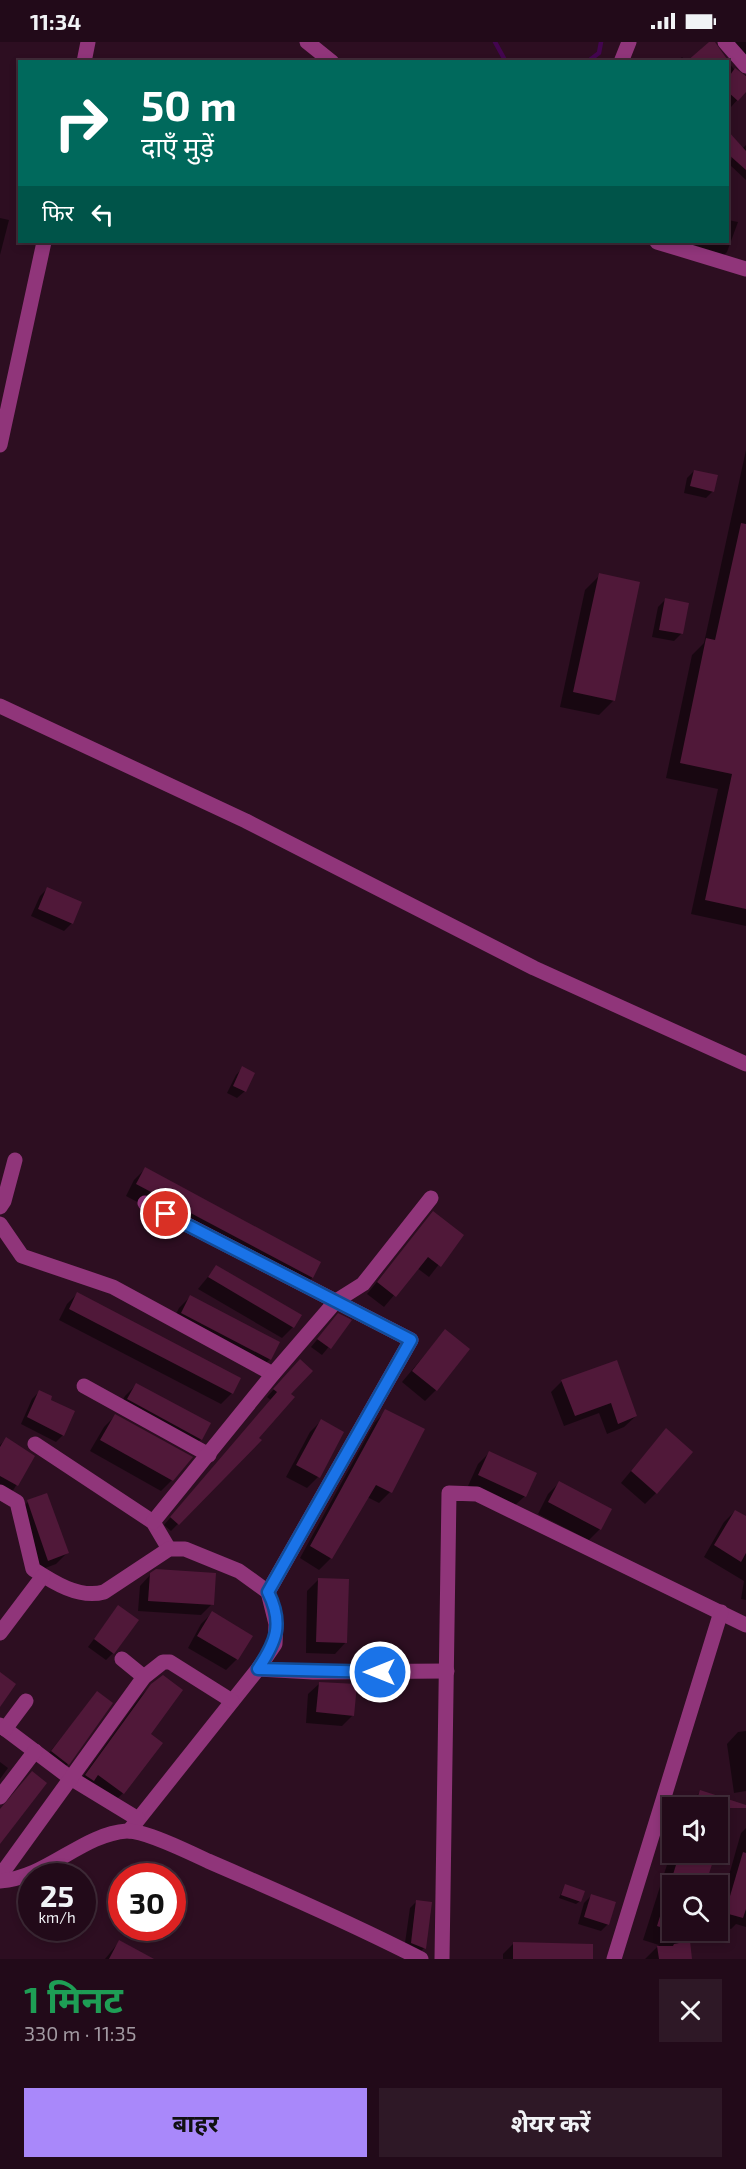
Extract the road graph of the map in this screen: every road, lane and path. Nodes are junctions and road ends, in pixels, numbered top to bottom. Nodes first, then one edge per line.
1 (88, 42) edge
2 (307, 42) edge
3 (629, 42) edge
4 (725, 42) edge
5 (84, 60) edge
6 (330, 60) edge
7 (622, 60) edge
8 (737, 64) edge
9 (44, 243) edge
10 (660, 243) edge
11 (746, 268) edge
12 (0, 445) edge
13 (0, 705) edge
14 (746, 1064) edge
15 (15, 1160) dead end
16 (431, 1198) dead end
17 (145, 1203) dead end
18 (0, 1207) edge
19 (0, 1224) edge
20 (336, 1301) junction
21 (273, 1374) junction
22 (84, 1386) dead end
23 (35, 1444) dead end
24 (209, 1455) junction
25 (0, 1492) edge
26 (153, 1522) junction
27 (169, 1549) junction
28 (43, 1576) junction
29 (268, 1592) junction
30 (721, 1612) junction
31 (746, 1625) edge
32 (0, 1633) edge
33 (122, 1659) dead end
34 (258, 1669) junction
35 (447, 1671) junction
36 (144, 1677) junction
37 (26, 1701) dead end
38 (232, 1701) junction
39 (3, 1727) edge
40 (35, 1751) junction
41 (69, 1777) junction
42 (0, 1797) edge
43 (134, 1825) junction
44 (0, 1876) edge
45 (0, 1881) edge
46 (421, 1959) edge
47 (442, 1959) edge
48 (614, 1959) edge

1 - 5 street
2 - 6 street
3 - 7 street
4 - 8 street
9 - 12 street
10 - 11 street
13 - 14 street
15 - 18 street
16 - 20 street
17 - 20 street
19 - 21 street
20 - 21 street
20 - 29 street
21 - 24 street
22 - 24 street
23 - 26 street
24 - 26 street
25 - 28 street
26 - 27 street
27 - 28 street
27 - 29 street
28 - 32 street
29 - 34 street
30 - 31 street
30 - 35 street
30 - 48 street
33 - 36 street
34 - 35 street
34 - 38 street
35 - 47 street
36 - 38 street
36 - 41 street
37 - 39 street
38 - 43 street
39 - 40 street
40 - 41 street
40 - 42 street
41 - 43 street
41 - 44 street
43 - 45 street
43 - 46 street

